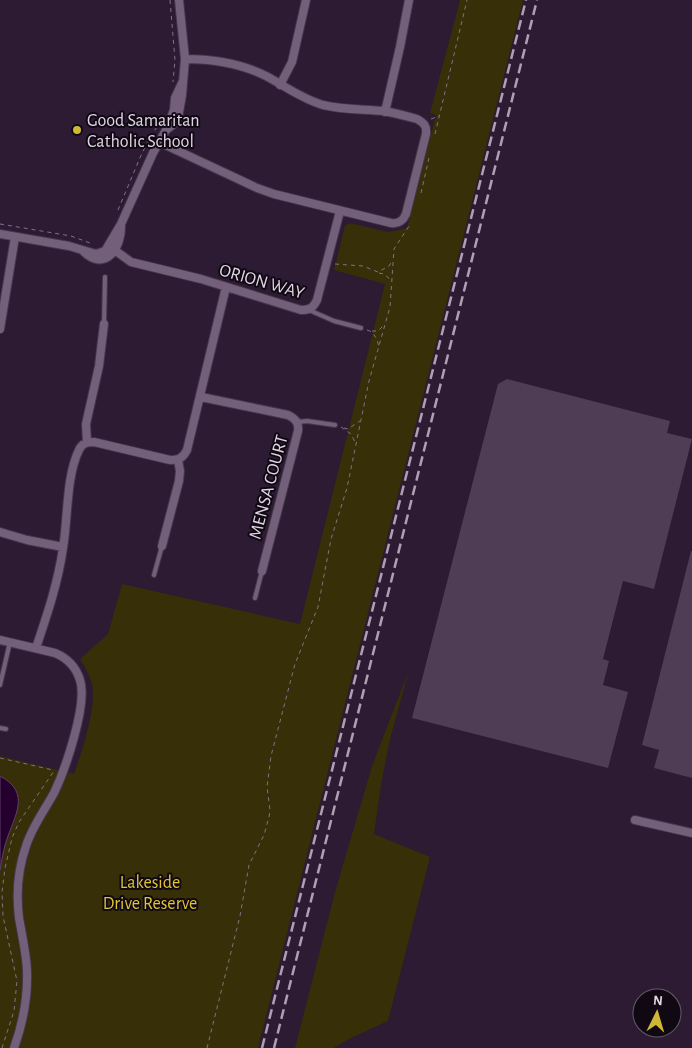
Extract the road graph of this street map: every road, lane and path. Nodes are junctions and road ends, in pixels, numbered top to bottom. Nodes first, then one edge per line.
1 (170, 0) edge
2 (179, 0) edge
3 (306, 0) edge
4 (409, 0) edge
5 (467, 0) edge
6 (185, 59) junction
7 (173, 85) dead end
8 (280, 85) junction
9 (385, 112) junction
10 (439, 115) junction
11 (161, 120) dead end
12 (423, 123) junction
13 (159, 142) junction
14 (433, 142) dead end
15 (431, 150) dead end
16 (420, 194) dead end
17 (340, 211) junction
18 (115, 216) dead end
19 (413, 218) dead end
20 (0, 224) edge
21 (0, 234) edge
22 (16, 237) junction
23 (92, 244) dead end
24 (112, 248) junction
25 (392, 260) junction
26 (326, 264) junction
27 (378, 272) junction
28 (105, 277) dead end
29 (392, 281) junction
30 (226, 287) junction
31 (309, 310) junction
32 (104, 324) joint
33 (386, 324) junction
34 (360, 328) joint
35 (0, 329) edge
36 (371, 331) junction
37 (379, 349) junction
38 (201, 397) junction
39 (361, 420) junction
40 (298, 422) junction
41 (335, 426) joint
42 (341, 426) junction
43 (87, 442) junction
44 (357, 445) junction
45 (178, 460) junction
46 (0, 532) edge
47 (162, 546) joint
48 (63, 547) junction
49 (262, 571) joint
50 (154, 575) dead end
51 (254, 598) dead end
52 (0, 640) edge
53 (10, 642) junction
54 (36, 648) junction
55 (0, 685) edge
56 (0, 728) edge
57 (6, 730) dead end
58 (0, 758) edge
59 (54, 771) dead end
60 (634, 820) dead end
61 (692, 833) edge
62 (14, 1048) edge
63 (207, 1048) edge

1 - 7 path
2 - 6 street
3 - 8 street
4 - 9 street
5 - 10 path
6 - 8 street
6 - 13 street
8 - 9 street
9 - 12 street
10 - 12 path
10 - 14 path
11 - 18 path
12 - 17 street
13 - 17 street
13 - 24 street
15 - 16 path
17 - 26 street, ORION WAY
19 - 25 path
20 - 23 path
21 - 22 street
22 - 24 street
22 - 35 street
24 - 30 street, ORION WAY
25 - 27 path
25 - 29 path
26 - 27 path
26 - 31 street, ORION WAY
27 - 29 path
28 - 32 lane
29 - 33 path
30 - 31 street, ORION WAY
30 - 38 street
31 - 34 lane
32 - 43 street
33 - 36 path
33 - 37 path
34 - 36 path
36 - 37 path
37 - 39 path
38 - 40 street, MENSA COURT
38 - 45 street
39 - 42 path
39 - 44 path
40 - 41 lane
40 - 49 street, MENSA COURT
41 - 42 path
42 - 44 path
43 - 45 street
43 - 48 street
44 - 63 path
45 - 47 street
46 - 48 street
47 - 50 lane
48 - 54 street
49 - 51 lane
52 - 53 street
53 - 54 street
53 - 55 lane
54 - 62 street
56 - 57 lane
58 - 59 path
60 - 61 street

